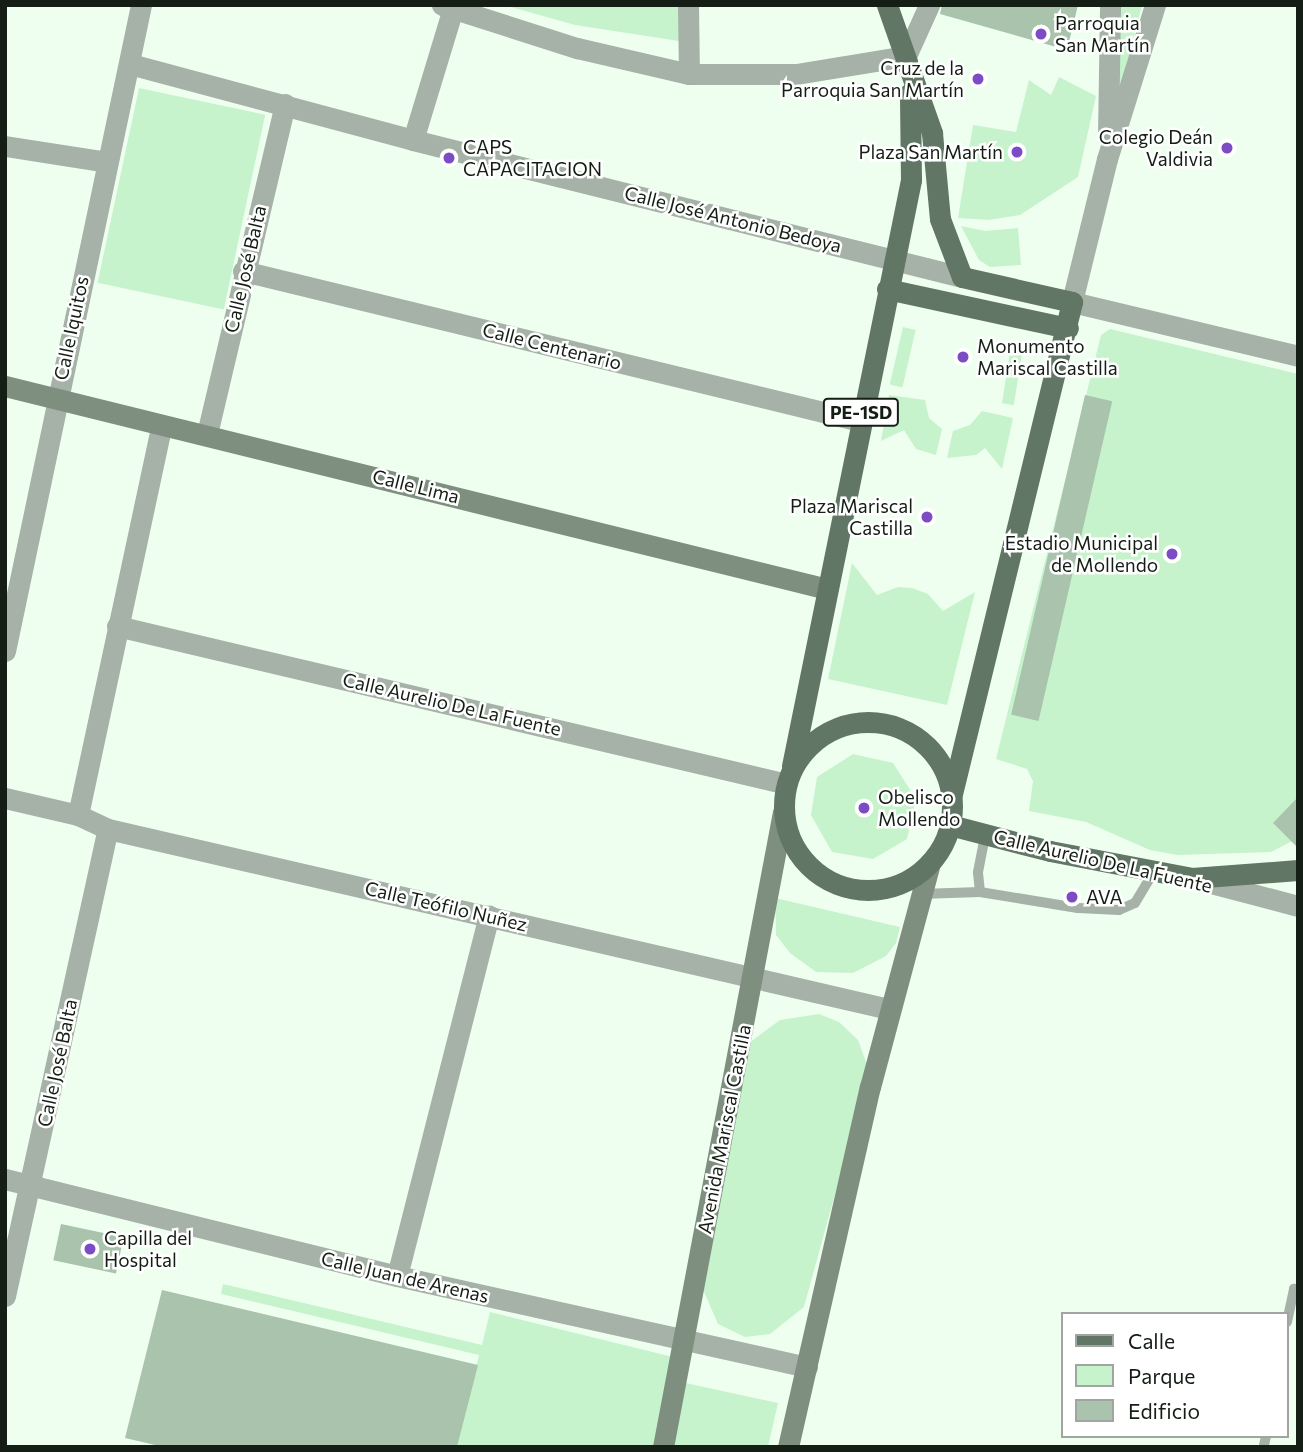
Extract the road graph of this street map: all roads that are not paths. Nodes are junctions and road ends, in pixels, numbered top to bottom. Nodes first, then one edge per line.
1 (141, 5) edge
2 (688, 5) edge
3 (887, 5) edge
4 (929, 5) edge
5 (1110, 5) edge
6 (1155, 5) edge
7 (450, 7) edge
8 (906, 56) junction
9 (130, 64) junction
10 (690, 74) junction
11 (285, 104) junction
12 (413, 140) junction
13 (5, 146) edge
14 (1107, 159) junction
15 (107, 162) junction
16 (893, 259) junction
17 (243, 271) junction
18 (962, 277) junction
19 (887, 289) junction
20 (1072, 302) junction
21 (1068, 328) junction
22 (1298, 356) edge
23 (5, 386) edge
24 (56, 398) junction
25 (860, 421) junction
26 (161, 427) junction
27 (207, 434) junction
28 (827, 589) junction
29 (117, 626) junction
30 (5, 651) edge
31 (790, 775) junction
32 (952, 794) junction
33 (5, 798) edge
34 (783, 812) junction
35 (78, 815) junction
36 (950, 825) junction
37 (108, 829) junction
38 (985, 835) junction
39 (930, 863) junction
40 (1298, 870) edge
41 (1154, 871) junction
42 (1192, 878) junction
43 (980, 892) junction
44 (920, 894) junction
45 (1298, 906) edge
46 (489, 916) junction
47 (752, 975) junction
48 (889, 1009) junction
49 (5, 1179) edge
50 (30, 1185) junction
51 (397, 1276) junction
52 (1298, 1290) edge
53 (5, 1296) edge
54 (1289, 1312) edge
55 (685, 1341) junction
56 (807, 1367) junction
57 (663, 1447) edge
58 (788, 1447) edge

1 - 9 street, Calle Iquitos
2 - 10 street
3 - 8 main road
4 - 8 street
5 - 14 street
6 - 14 street
7 - 10 street
7 - 12 street
8 - 10 street
8 - 16 main road, PE-1SD
8 - 18 main road
9 - 11 street, Calle José Antonio Bedoya
9 - 15 street, Calle Iquitos
11 - 12 street, Calle José Antonio Bedoya
11 - 17 street, Calle José Balta
12 - 16 street, Calle José Antonio Bedoya
13 - 15 street
14 - 20 street
15 - 24 street, Calle Iquitos
16 - 18 street, Calle José Antonio Bedoya
16 - 19 main road, PE-1SD
17 - 25 street, Calle Centenario
17 - 27 street, Calle José Balta
18 - 20 main road, Calle José Antonio Bedoya
19 - 21 main road
19 - 25 main road, PE-1SD
20 - 21 main road
20 - 22 street, Calle José Antonio Bedoya
21 - 32 main road
23 - 24 street, Calle Lima
24 - 26 street, Calle Lima
24 - 30 street, Calle Iquitos
25 - 28 main road, PE-1SD
26 - 27 street, Calle Lima
26 - 29 street
27 - 28 street, Calle Lima
28 - 31 main road, PE-1SD
29 - 31 street, Calle Aurelio De La Fuente
29 - 35 street
31 - 32 main road
31 - 34 main road
32 - 36 main road
33 - 35 street, Calle Teófilo Nuñez
34 - 39 main road
34 - 47 street, Avenida Mariscal Castilla
35 - 37 street, Calle Teófilo Nuñez
36 - 38 main road, Calle Aurelio De La Fuente
36 - 39 main road
37 - 46 street, Calle Teófilo Nuñez
37 - 50 street, Calle José Balta
38 - 41 main road, Calle Aurelio De La Fuente
38 - 43 lane
39 - 44 street
40 - 42 main road
41 - 42 main road, Calle Aurelio De La Fuente
41 - 43 lane
42 - 45 street, Calle Aurelio De La Fuente
43 - 44 lane
44 - 48 street
46 - 47 street, Calle Teófilo Nuñez
46 - 51 street
47 - 48 street, Calle Teófilo Nuñez
47 - 55 street, Avenida Mariscal Castilla
48 - 56 street
49 - 50 street, Calle Juan de Arenas
50 - 51 street, Calle Juan de Arenas
50 - 53 street, Calle José Balta
51 - 55 street, Calle Juan de Arenas
52 - 54 lane
55 - 56 street, Calle Juan de Arenas
55 - 57 street, Avenida Mariscal Castilla
56 - 58 street

